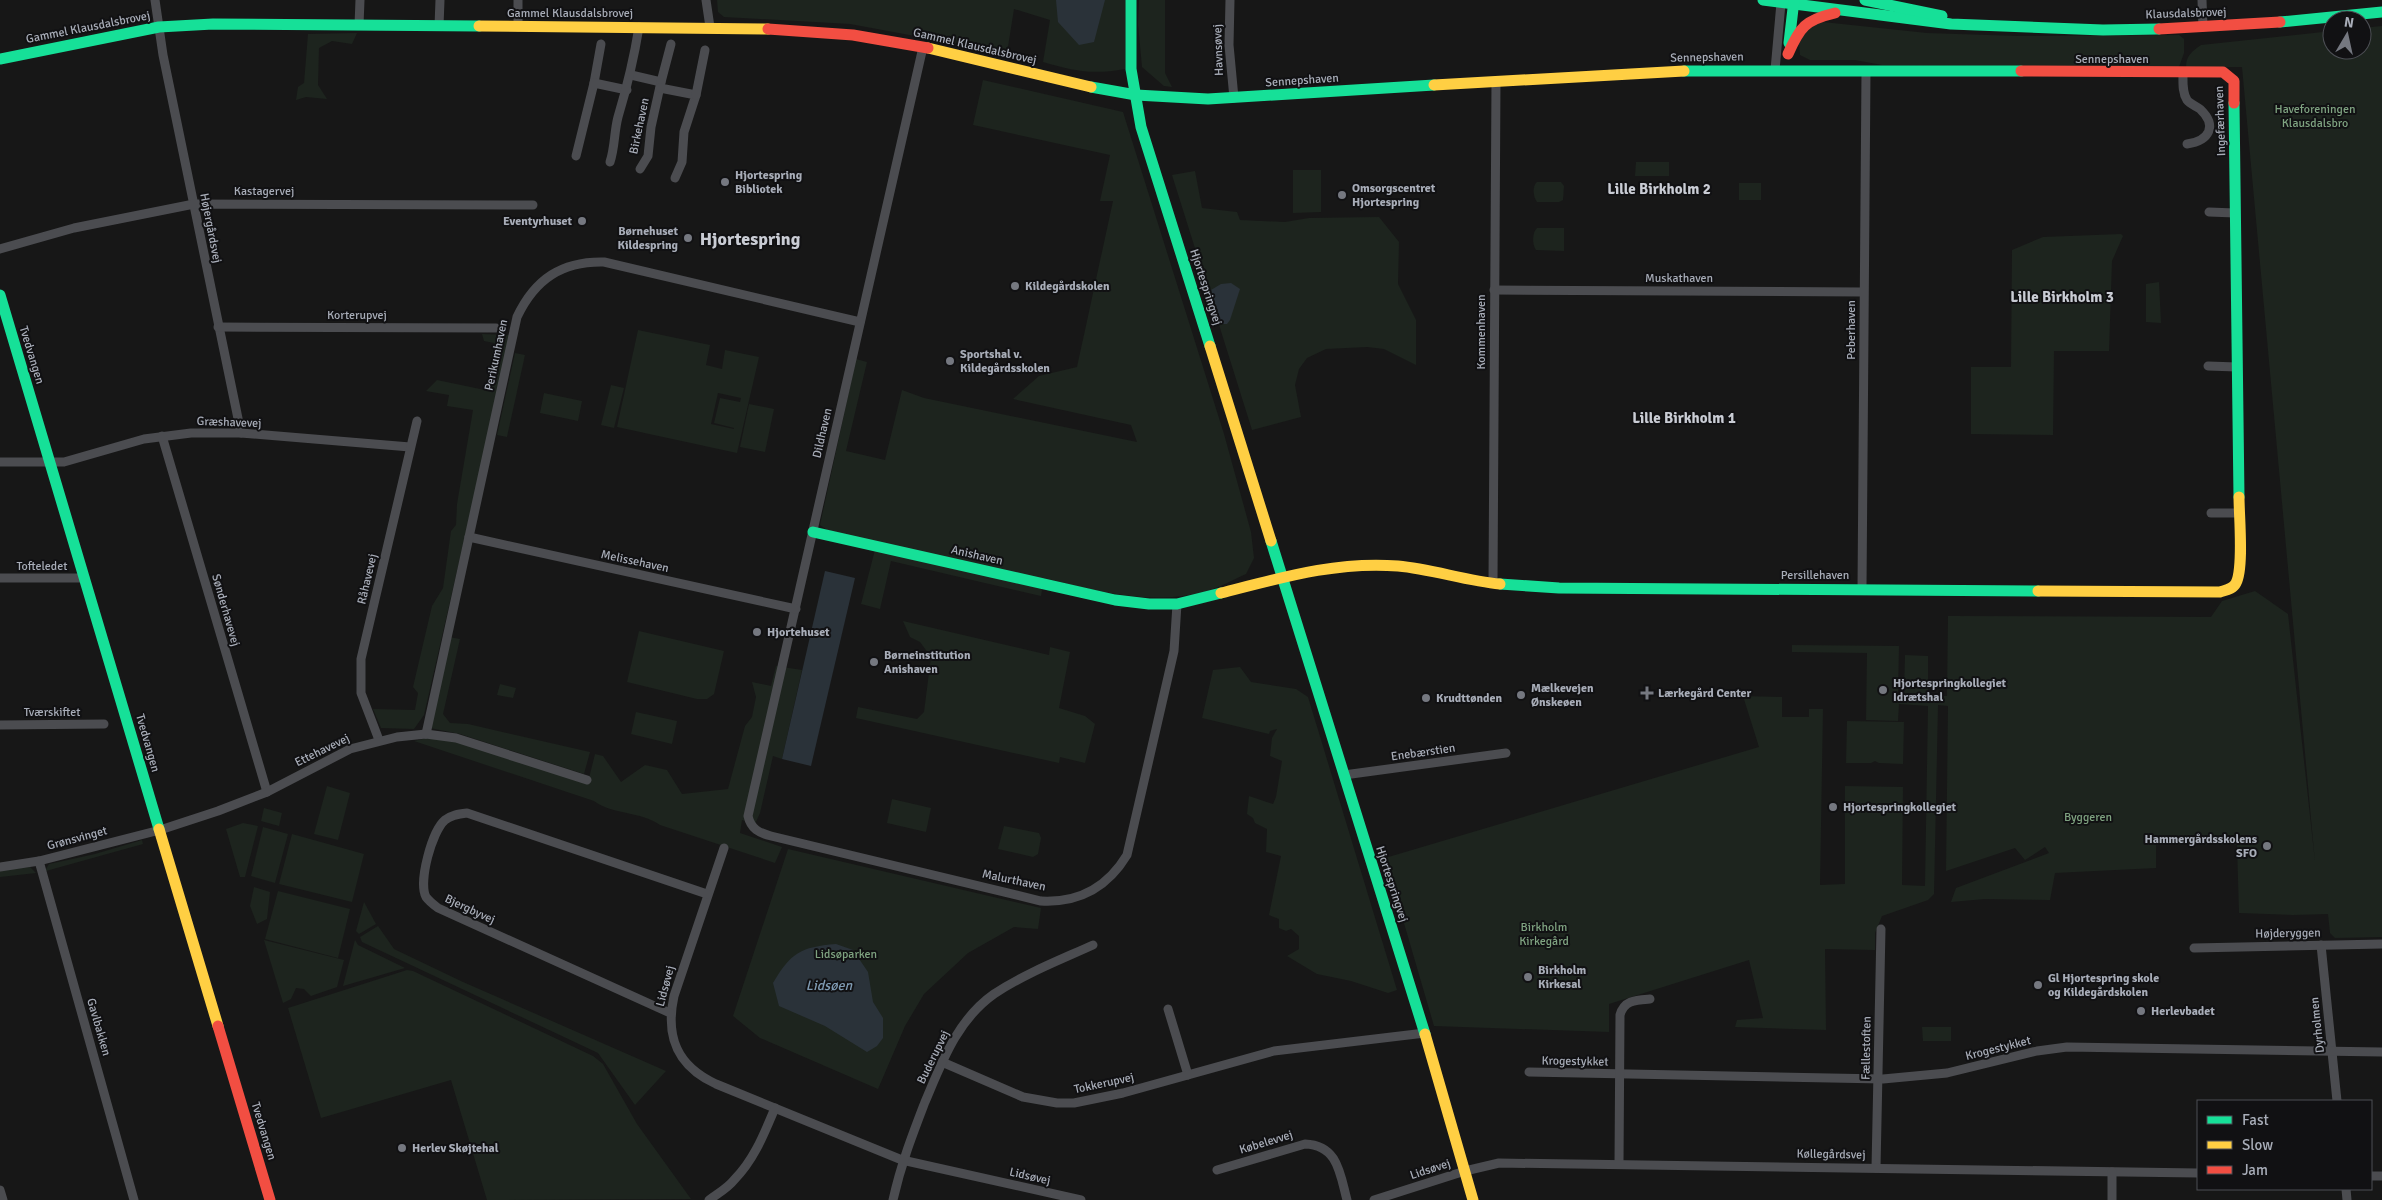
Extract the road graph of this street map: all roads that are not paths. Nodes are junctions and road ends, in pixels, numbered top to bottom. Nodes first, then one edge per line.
1 (155, 0) edge
2 (360, 0) edge
3 (440, 0) edge
4 (518, 0) edge
5 (706, 0) edge
6 (1131, 0) edge
7 (1230, 0) edge
8 (1763, 0) edge
9 (1864, 0) edge
10 (2202, 0) edge
11 (1788, 2) edge
12 (1844, 11) junction
13 (2382, 12) edge
14 (360, 25) junction
15 (440, 26) junction
16 (518, 26) junction
17 (639, 27) junction
18 (710, 27) junction
19 (2021, 27) junction
20 (2203, 27) junction
21 (159, 28) junction
22 (602, 44) dead end
23 (671, 44) dead end
24 (923, 47) junction
25 (705, 50) dead end
26 (1788, 54) junction
27 (0, 59) edge
28 (1775, 70) junction
29 (1788, 71) junction
30 (1866, 71) junction
31 (2183, 73) junction
32 (631, 75) junction
33 (1496, 81) junction
34 (594, 83) junction
35 (661, 85) junction
36 (627, 90) junction
37 (696, 95) junction
38 (1136, 95) junction
39 (1234, 98) junction
40 (2187, 144) dead end
41 (576, 156) dead end
42 (610, 162) dead end
43 (640, 169) dead end
44 (675, 178) dead end
45 (194, 204) junction
46 (532, 205) dead end
47 (2210, 212) dead end
48 (2235, 213) junction
49 (0, 249) edge
50 (1494, 290) junction
51 (1864, 292) junction
52 (0, 294) edge
53 (3, 313) edge
54 (860, 322) junction
55 (218, 327) junction
56 (496, 328) dead end
57 (2208, 366) dead end
58 (2237, 367) junction
59 (416, 421) dead end
60 (241, 433) junction
61 (162, 436) junction
62 (410, 447) junction
63 (0, 462) edge
64 (50, 463) junction
65 (2211, 513) dead end
66 (2239, 513) junction
67 (813, 532) junction
68 (469, 537) junction
69 (1284, 577) junction
70 (0, 578) edge
71 (84, 578) junction
72 (1493, 583) junction
73 (1862, 589) junction
74 (2233, 589) joint
75 (1177, 604) junction
76 (796, 609) junction
77 (104, 724) dead end
78 (0, 725) edge
79 (426, 734) junction
80 (378, 740) junction
81 (1506, 753) dead end
82 (1344, 775) junction
83 (587, 780) dead end
84 (267, 792) junction
85 (750, 825) joint
86 (160, 830) junction
87 (724, 848) dead end
88 (39, 861) junction
89 (0, 867) edge
90 (707, 894) junction
91 (1881, 929) dead end
92 (2382, 944) edge
93 (1093, 945) dead end
94 (2321, 945) junction
95 (2194, 948) dead end
96 (1650, 999) dead end
97 (1168, 1009) dead end
98 (670, 1013) junction
99 (1425, 1033) junction
100 (2332, 1051) junction
101 (2382, 1052) edge
102 (942, 1062) junction
103 (1529, 1072) dead end
104 (1620, 1074) junction
105 (1188, 1075) junction
106 (1878, 1079) junction
107 (2337, 1100) edge
108 (775, 1108) junction
109 (902, 1160) junction
110 (1619, 1164) junction
111 (1876, 1168) junction
112 (1216, 1170) dead end
113 (1465, 1171) junction
114 (2112, 1172) junction
115 (2197, 1173) edge
116 (0, 1190) edge
117 (3, 1200) edge
118 (134, 1200) edge
119 (270, 1200) edge
120 (709, 1200) edge
121 (893, 1200) edge
122 (1081, 1200) edge
123 (1347, 1200) edge
124 (1374, 1200) edge
125 (1473, 1200) edge
126 (2112, 1200) edge

1 - 21 street, Højergårdsvej
2 - 14 street
3 - 15 street
4 - 16 street
5 - 18 street
6 - 38 street, Hjortespringvej
7 - 39 street, Havnsøvej
8 - 11 street, Klausdalsbrovej
9 - 19 street, Klausdalsbrovej
10 - 20 street
11 - 12 street, Klausdalsbrovej
11 - 26 street
11 - 28 street
12 - 19 street, Klausdalsbrovej
12 - 26 street
13 - 20 street, Klausdalsbrovej
14 - 15 street, Gammel Klausdalsbrovej
14 - 21 street, Gammel Klausdalsbrovej
15 - 16 street, Gammel Klausdalsbrovej
16 - 17 street, Gammel Klausdalsbrovej
17 - 18 street, Gammel Klausdalsbrovej
17 - 32 street, Birkehaven
18 - 24 street, Gammel Klausdalsbrovej
19 - 20 street, Klausdalsbrovej
21 - 27 street, Gammel Klausdalsbrovej
21 - 45 street, Højergårdsvej
22 - 34 street
23 - 35 street, Birkehaven
24 - 38 street, Gammel Klausdalsbrovej
24 - 54 street, Dildhaven
25 - 37 street
26 - 29 street
28 - 29 street, Sennepshaven
28 - 33 street, Sennepshaven
29 - 30 street, Sennepshaven
30 - 31 street, Sennepshaven
30 - 51 street, Peberhaven
31 - 40 street
31 - 48 street, Ingefærhaven
32 - 35 street, Birkehaven
32 - 36 street, Birkehaven
33 - 39 street, Sennepshaven
33 - 50 street, Kommenhaven
34 - 36 street, Birkehaven
34 - 41 street
35 - 37 street, Birkehaven
35 - 43 street, Birkehaven
36 - 42 street, Birkehaven
37 - 44 street
38 - 39 street, Sennepshaven
38 - 69 street, Hjortespringvej
45 - 46 street, Kastagervej
45 - 49 street, Kastagervej
45 - 55 street, Højergårdsvej
47 - 48 street
48 - 58 street, Ingefærhaven
50 - 51 street, Muskathaven
50 - 72 street, Kommenhaven
51 - 73 street, Peberhaven
52 - 53 street, Tvedvangen
53 - 64 street, Tvedvangen
54 - 67 street, Dildhaven
54 - 68 street, Perikumhaven
55 - 56 street, Korterupvej
55 - 60 street, Højergårdsvej
57 - 58 street
58 - 66 street, Ingefærhaven
59 - 62 street, Råhavevej
60 - 61 street, Græshavevej
60 - 62 street, Græshavevej
61 - 64 street, Græshavevej
61 - 84 street, Sønderhavevej
62 - 80 street, Råhavevej
63 - 64 street, Græshavevej
64 - 71 street, Tvedvangen
65 - 66 street
66 - 74 street, Ingefærhaven
67 - 75 street, Anishaven
67 - 76 street, Dildhaven
68 - 76 street, Melissehaven
68 - 79 street, Perikumhaven
69 - 72 street, Persillehaven
69 - 75 street
69 - 82 street, Hjortespringvej
70 - 71 street, Tofteledet
71 - 86 street, Tvedvangen
72 - 73 street, Persillehaven
73 - 74 street, Persillehaven
75 - 85 street, Malurthaven
76 - 85 street, Dildhaven
77 - 78 street, Tværskiftet
79 - 80 street, Ettehavevej
79 - 83 street, Ettehavevej
80 - 84 street, Ettehavevej
81 - 82 street, Enebærstien
82 - 99 street, Hjortespringvej
84 - 86 street, Ettehavevej
86 - 88 street, Grønsvinget
86 - 119 street, Tvedvangen
87 - 90 street, Lidsøvej
88 - 89 street, Grønsvinget
88 - 118 street, Gavlbakken
90 - 98 street, Lidsøvej
90 - 98 street, Bjergbyvej
91 - 106 street, Fællestoften
92 - 94 street, Højderyggen
93 - 102 street, Buderupvej
94 - 95 street, Højderyggen
94 - 100 street, Dyrholmen
96 - 104 street, Krogestykket
97 - 105 street
98 - 108 street, Lidsøvej
99 - 105 street, Tokkerupvej
99 - 113 street, Hjortespringvej
100 - 101 street, Krogestykket
100 - 106 street, Krogestykket
100 - 107 street, Dyrholmen
102 - 105 street, Tokkerupvej
102 - 109 street, Buderupvej
103 - 104 street, Krogestykket
104 - 106 street, Krogestykket
104 - 110 street
106 - 111 street, Fællestoften
108 - 109 street, Lidsøvej
108 - 120 street
109 - 121 street, Buderupvej
109 - 122 street, Lidsøvej
110 - 111 street, Køllegårdsvej
110 - 113 street, Køllegårdsvej
111 - 114 street, Køllegårdsvej
112 - 123 street, Købelevvej
113 - 124 street, Lidsøvej
113 - 125 street, Hjortespringvej
114 - 115 street, Køllegårdsvej
114 - 126 street
116 - 117 street

